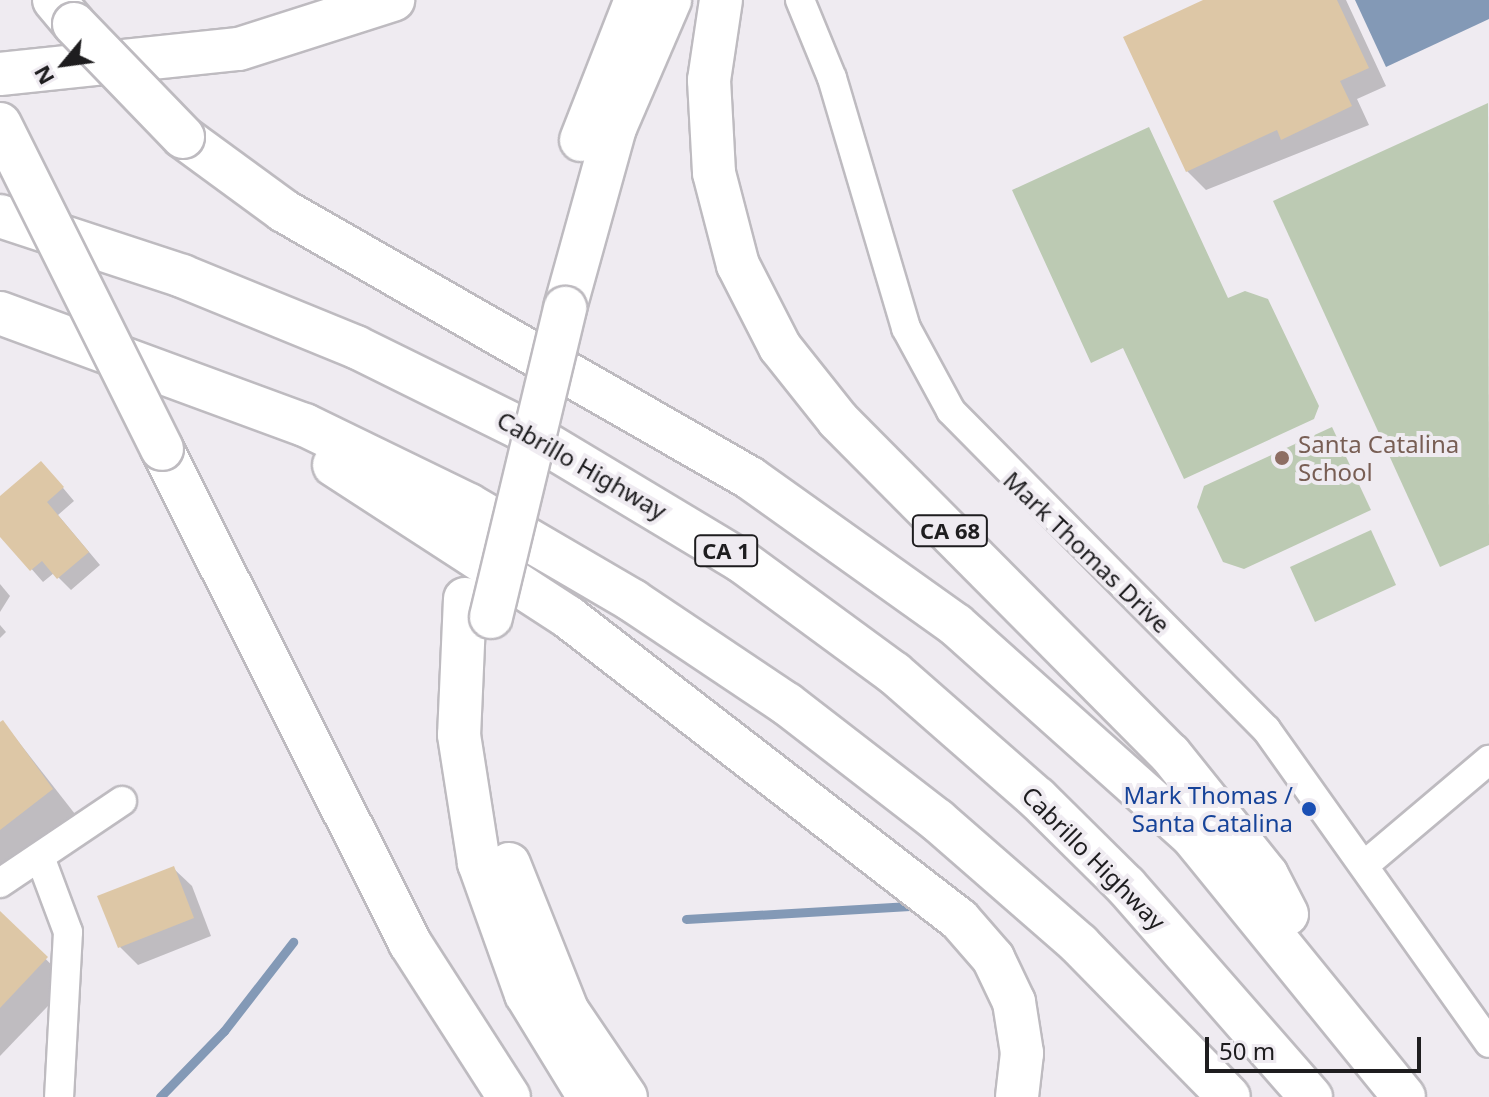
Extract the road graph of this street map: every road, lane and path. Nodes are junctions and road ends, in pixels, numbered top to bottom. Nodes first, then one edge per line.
1 (393, 0) edge
2 (636, 0) edge
3 (670, 0) edge
4 (721, 0) edge
5 (805, 2) edge
6 (64, 12) edge
7 (0, 74) edge
8 (0, 124) edge
9 (0, 216) edge
10 (552, 301) junction
11 (0, 313) edge
12 (189, 378) junction
13 (478, 608) junction
14 (1489, 760) edge
15 (122, 801) dead end
16 (40, 857) junction
17 (1367, 863) junction
18 (0, 883) edge
19 (1334, 1004) junction
20 (1489, 1043) edge
21 (61, 1095) edge
22 (509, 1097) edge
23 (589, 1097) edge
24 (626, 1097) edge
25 (1017, 1097) edge
26 (1229, 1097) edge
27 (1311, 1097) edge
28 (1404, 1097) edge

1 - 7 highway
2 - 10 highway
3 - 10 highway
4 - 19 highway, CA 68
5 - 17 street, Mark Thomas Drive
6 - 19 highway, bridge
8 - 22 highway, bridge
9 - 27 highway, Cabrillo Highway / CA 1
10 - 13 highway
11 - 12 highway
12 - 25 highway
12 - 26 highway
13 - 23 highway
13 - 24 highway
14 - 17 street
15 - 16 street
16 - 18 street
16 - 21 street
17 - 20 street, Mark Thomas Drive
19 - 28 highway, CA 68

